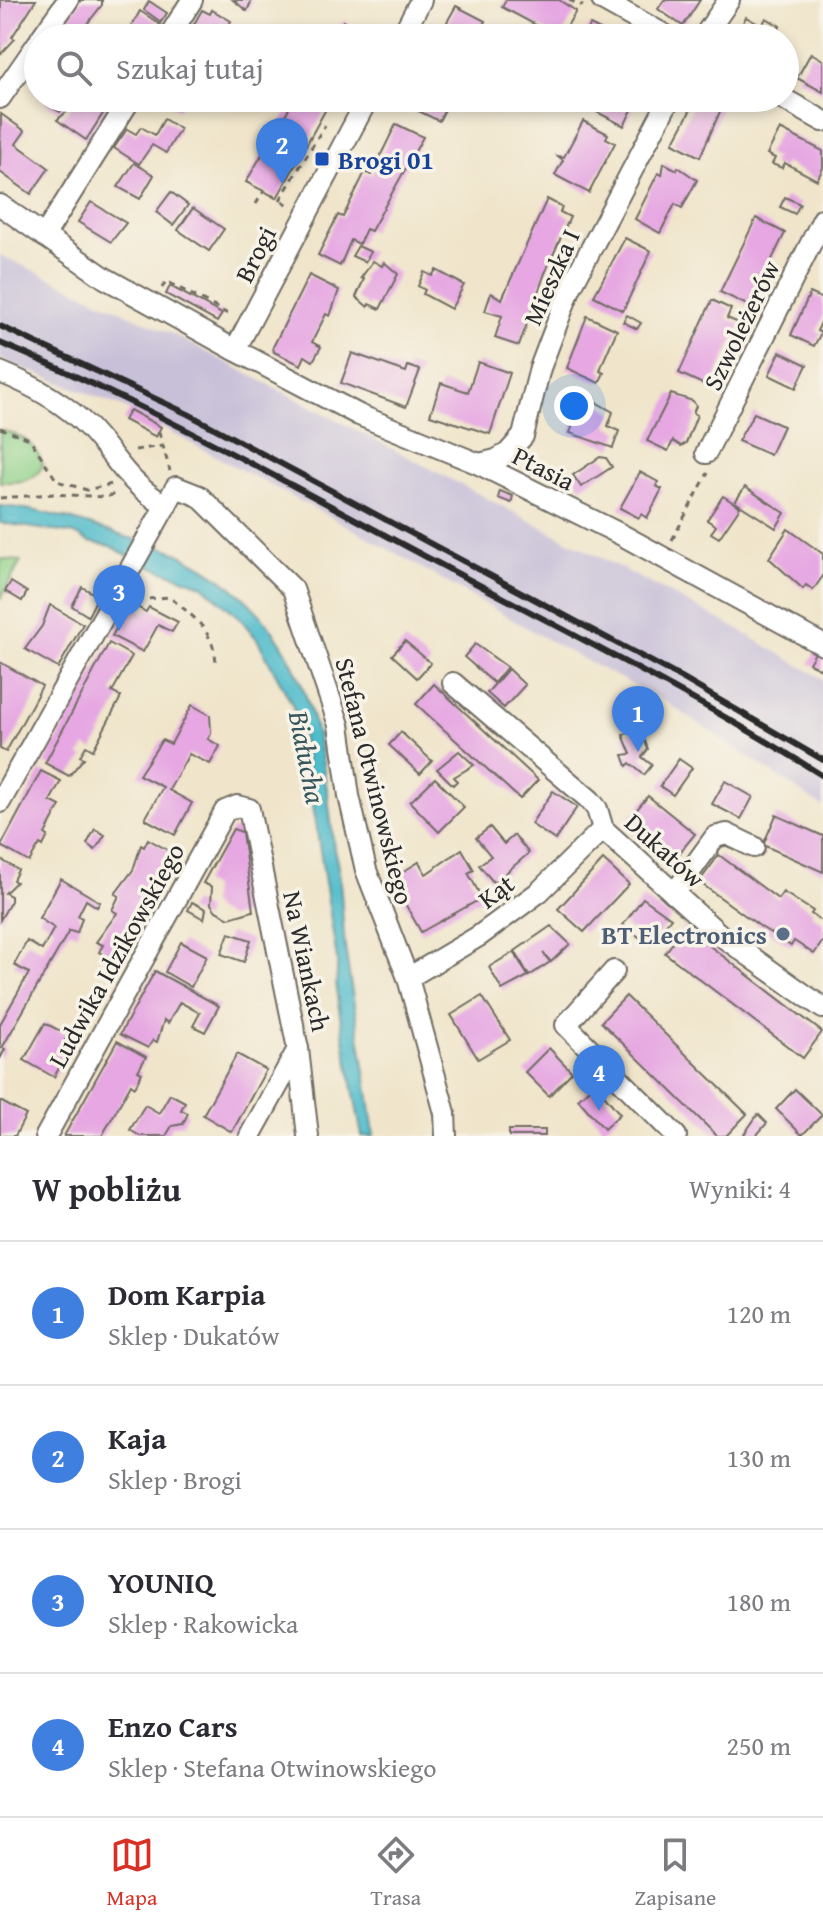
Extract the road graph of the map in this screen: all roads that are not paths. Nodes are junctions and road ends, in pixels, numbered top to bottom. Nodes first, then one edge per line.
1 (68, 0) edge
2 (192, 0) edge
3 (421, 0) edge
4 (729, 0) edge
5 (596, 2) edge
6 (51, 24) edge
7 (177, 24) edge
8 (408, 24) edge
9 (641, 24) edge
10 (713, 24) edge
11 (24, 63) edge
12 (0, 98) edge
13 (799, 108) edge
14 (122, 112) edge
15 (361, 112) edge
16 (663, 112) edge
17 (823, 121) edge
18 (0, 205) edge
19 (823, 219) edge
20 (44, 236) junction
21 (235, 350) junction
22 (0, 372) edge
23 (706, 453) road end
24 (479, 464) junction
25 (163, 511) junction
26 (823, 645) edge
27 (453, 683) dead end
28 (0, 802) edge
29 (237, 806) joint
30 (603, 829) junction
31 (754, 847) dead end
32 (674, 894) junction
33 (614, 971) dead end
34 (408, 978) junction
35 (823, 1008) edge
36 (298, 1049) junction
37 (46, 1136) edge
38 (250, 1136) edge
39 (308, 1136) edge
40 (446, 1136) edge
41 (676, 1136) edge

1 - 6 street
2 - 7 street
3 - 8 street
4 - 10 street
5 - 9 street
11 - 12 street
13 - 17 street
14 - 20 street
15 - 21 street, Brogi
16 - 24 street, Mieszka I
18 - 20 street, Ptasia
19 - 23 street, Szwoleżerów
20 - 21 street, Ptasia
21 - 24 street, Ptasia
22 - 25 street
24 - 26 street, Ptasia
25 - 28 street
25 - 34 street, Stefana Otwinowskiego
27 - 30 street, Dukatów
29 - 36 street, Na Wiankach
29 - 37 street, Ludwika Idzikowskiego
30 - 32 street, Dukatów
30 - 34 street, Kąt
31 - 32 street
32 - 35 street, Dukatów
33 - 41 street
34 - 40 street, Stefana Otwinowskiego
36 - 38 street
36 - 39 street, Na Wiankach

